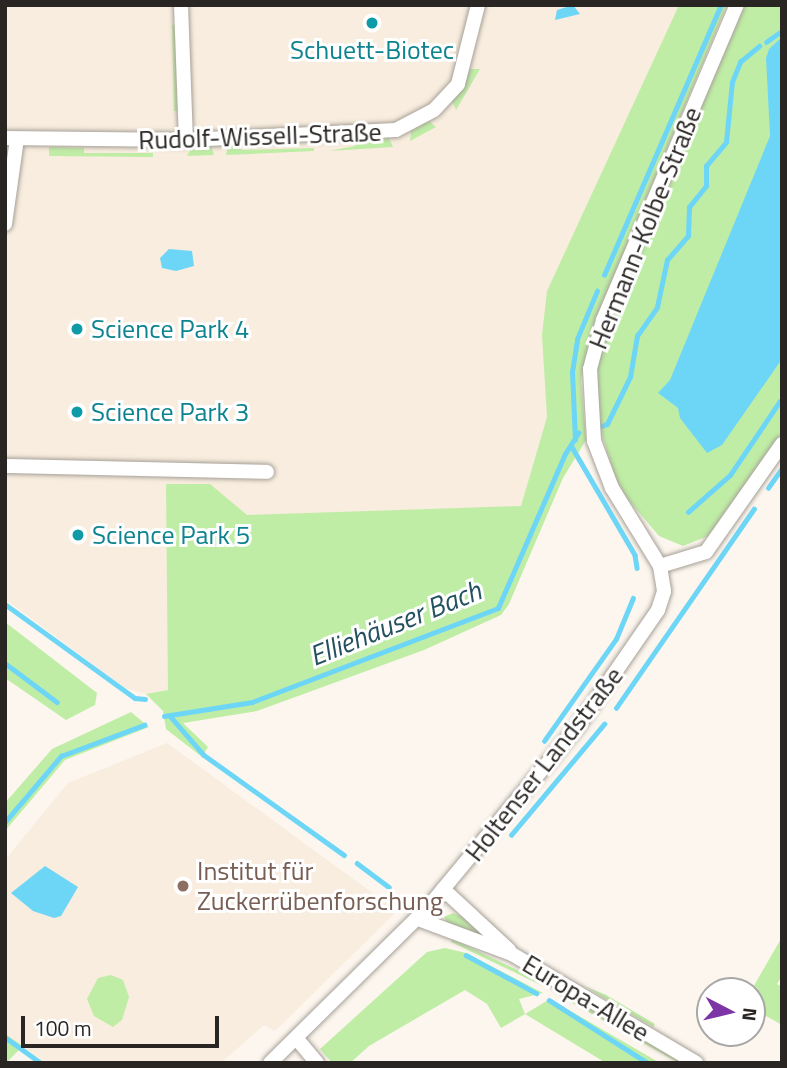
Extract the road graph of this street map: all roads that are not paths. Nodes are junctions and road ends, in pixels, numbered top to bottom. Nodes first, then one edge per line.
1 (181, 5) edge
2 (478, 5) edge
3 (737, 5) edge
4 (11, 139) edge
5 (186, 141) junction
6 (5, 224) edge
7 (782, 444) edge
8 (5, 466) edge
9 (37, 468) junction
10 (267, 472) dead end
11 (5, 477) edge
12 (660, 566) junction
13 (443, 889) junction
14 (418, 919) junction
15 (512, 954) junction
16 (297, 1039) junction
17 (270, 1063) edge
18 (317, 1063) edge
19 (696, 1063) edge

1 - 5 street
2 - 5 street, Rudolf-Wissell-Straße
3 - 12 street, Hermann-Kolbe-Straße
4 - 5 street, Rudolf-Wissell-Straße
4 - 6 street
7 - 12 street
8 - 9 street
9 - 10 street
9 - 11 street
12 - 13 street, Holtenser Landstraße
13 - 14 street, Holtenser Landstraße
13 - 15 street, Europa-Allee
14 - 15 street, Europa-Allee
14 - 16 street, Holtenser Landstraße
15 - 19 street, Europa-Allee
16 - 17 street, Holtenser Landstraße
16 - 18 street

